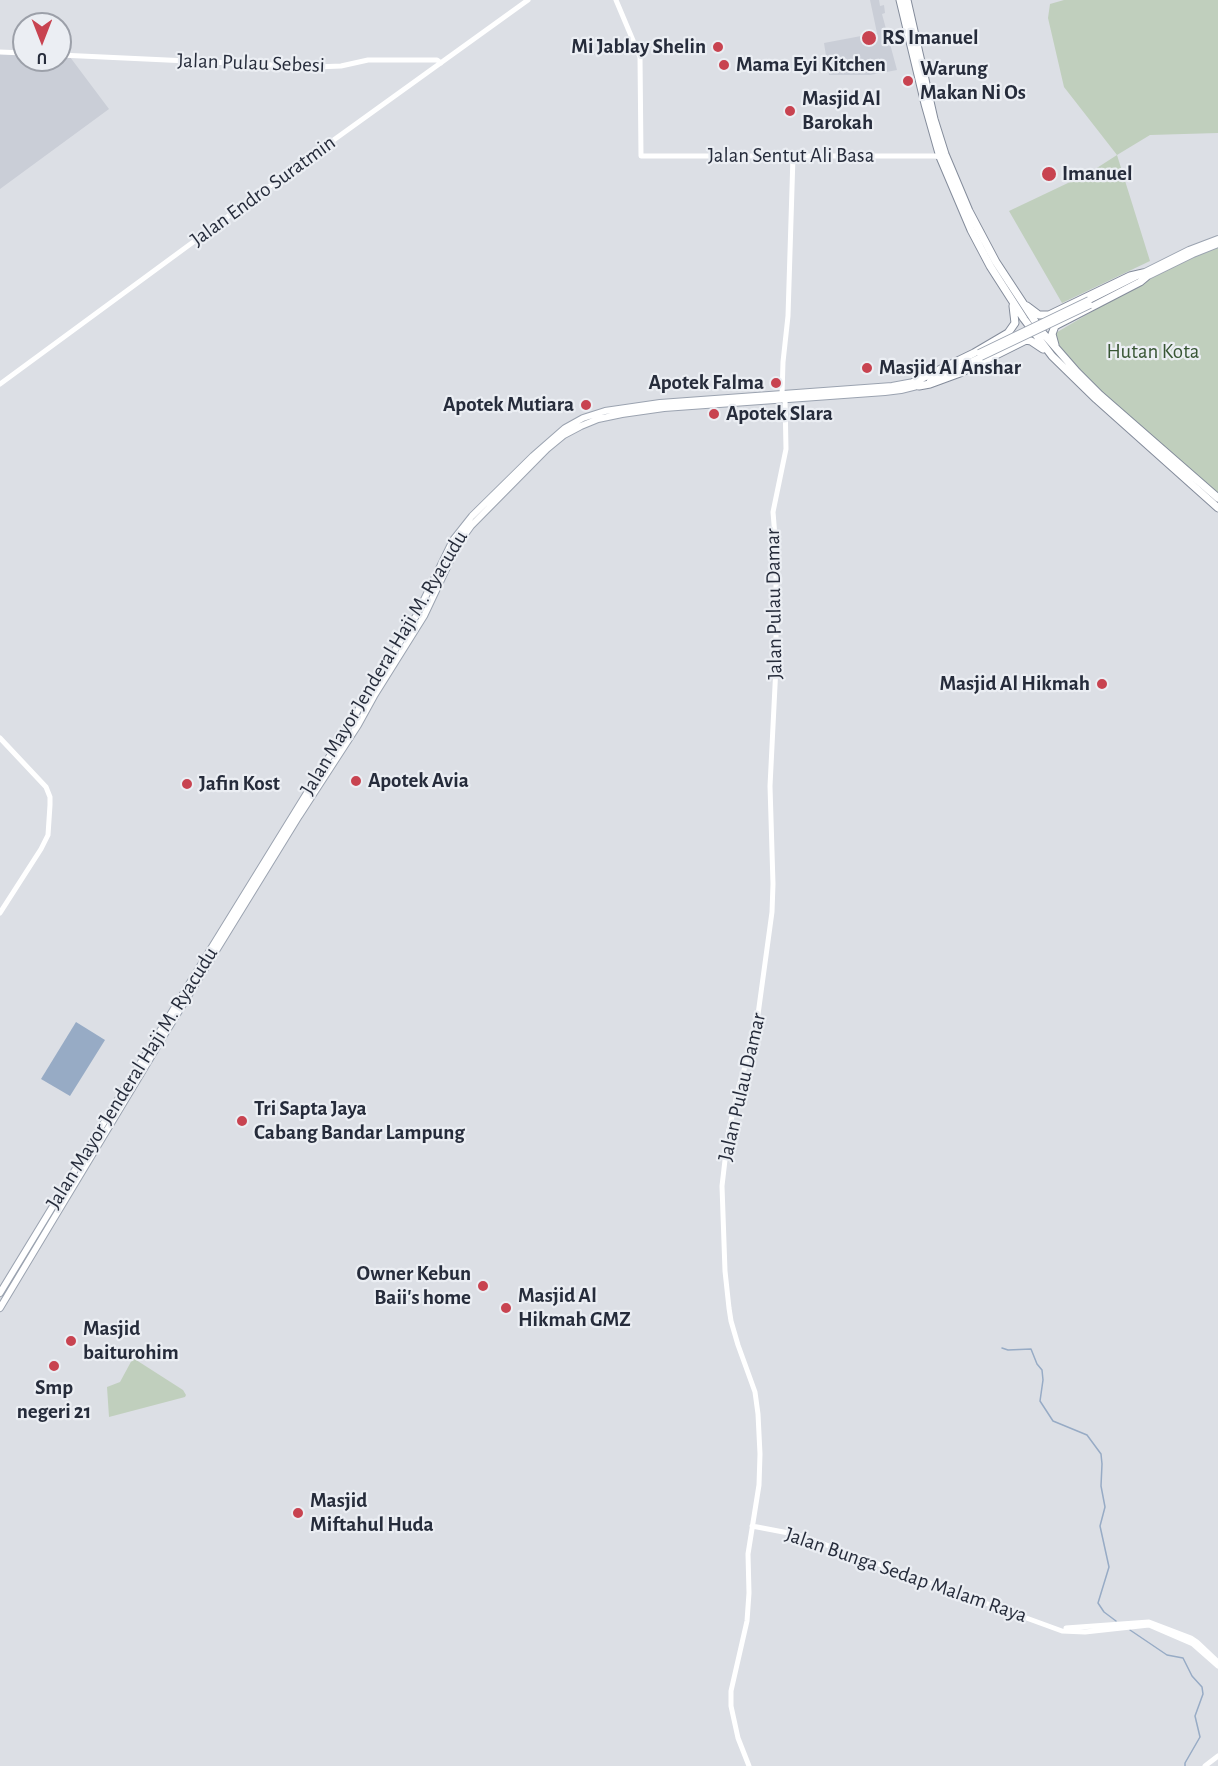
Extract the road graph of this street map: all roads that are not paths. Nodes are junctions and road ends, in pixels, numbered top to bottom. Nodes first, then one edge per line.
1 (528, 0) edge
2 (616, 0) edge
3 (904, 3) edge
4 (908, 21) junction
5 (72, 56) edge
6 (441, 63) junction
7 (793, 156) junction
8 (940, 157) junction
9 (1218, 239) edge
10 (1218, 244) edge
11 (1145, 275) junction
12 (1011, 299) junction
13 (1020, 300) junction
14 (1049, 315) junction
15 (1055, 326) junction
16 (1001, 338) junction
17 (1022, 342) junction
18 (1056, 349) junction
19 (1052, 356) junction
20 (0, 384) edge
21 (916, 384) junction
22 (784, 397) junction
23 (1148, 442) junction
24 (1218, 498) edge
25 (1218, 508) edge
26 (384, 677) junction
27 (374, 696) junction
28 (364, 702) junction
29 (0, 738) edge
30 (328, 767) junction
31 (0, 913) edge
32 (235, 916) junction
33 (226, 935) junction
34 (215, 943) junction
35 (122, 1097) junction
36 (117, 1106) junction
37 (0, 1293) edge
38 (0, 1308) edge
39 (752, 1526) junction
40 (1218, 1664) edge
41 (1218, 1756) edge
42 (749, 1766) edge
43 (1205, 1766) edge

1 - 6 street, Jalan Endro Suratmin
2 - 7 street, Jalan Sentut Ali Basa
3 - 4 highway
4 - 8 highway
4 - 13 highway
5 - 6 street, Jalan Pulau Sebesi
6 - 20 street, Jalan Endro Suratmin
7 - 8 street, Jalan Sentut Ali Basa
7 - 22 street, Jalan Pulau Damar
8 - 12 highway
9 - 11 main road
10 - 11 main road
11 - 14 highway
11 - 15 highway
11 - 21 main road, Jalan Mayor Jenderal Haji M. Ryacudu, bridge
12 - 16 highway
12 - 19 highway
13 - 14 highway
13 - 18 highway
14 - 15 highway
15 - 18 highway
16 - 17 highway
16 - 21 highway
17 - 19 highway
17 - 21 highway
18 - 23 highway
19 - 23 highway
21 - 22 main road, Jalan Mayor Jenderal Haji M. Ryacudu
22 - 26 main road, Jalan Mayor Jenderal Haji M. Ryacudu
22 - 39 street, Jalan Pulau Damar
23 - 24 highway
23 - 25 highway
26 - 27 main road, Jalan Mayor Jenderal Haji M. Ryacudu
26 - 28 main road, Jalan Mayor Jenderal Haji M. Ryacudu
27 - 28 main road
27 - 30 main road, Jalan Mayor Jenderal Haji M. Ryacudu
28 - 30 main road, Jalan Mayor Jenderal Haji M. Ryacudu
29 - 31 street
30 - 32 main road, Jalan Mayor Jenderal Haji M. Ryacudu
32 - 33 main road, Jalan Mayor Jenderal Haji M. Ryacudu
32 - 34 main road, Jalan Mayor Jenderal Haji M. Ryacudu
33 - 34 main road
33 - 35 main road, Jalan Mayor Jenderal Haji M. Ryacudu
34 - 35 main road, Jalan Mayor Jenderal Haji M. Ryacudu
35 - 36 main road, Jalan Mayor Jenderal Haji M. Ryacudu
36 - 37 main road, Jalan Mayor Jenderal Haji M. Ryacudu
36 - 38 main road, Jalan Mayor Jenderal Haji M. Ryacudu
39 - 40 street, Jalan Bunga Sedap Malam Raya
39 - 42 street, Jalan Pulau Damar
41 - 43 street

